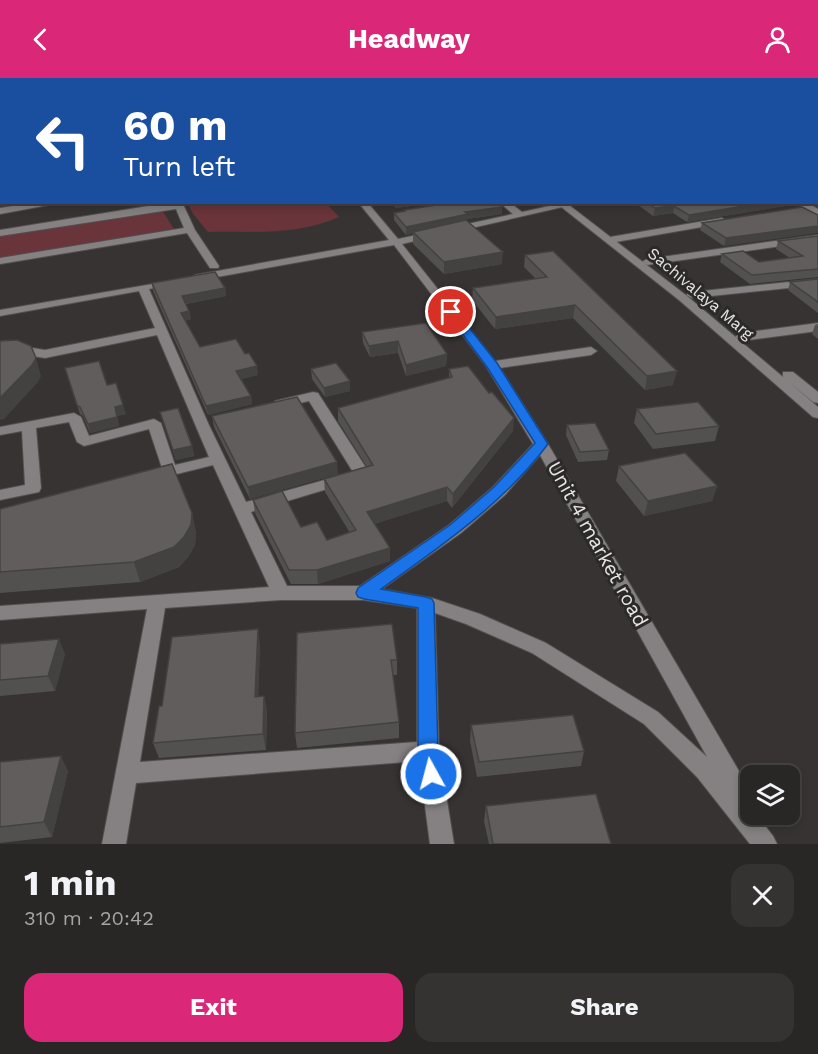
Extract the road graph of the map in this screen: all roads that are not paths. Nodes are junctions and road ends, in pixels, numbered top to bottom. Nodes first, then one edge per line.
1 (47, 204) edge
2 (178, 204) edge
3 (506, 204) edge
4 (564, 204) edge
5 (373, 208) edge
6 (790, 210) edge
7 (813, 210) edge
8 (0, 211) edge
9 (520, 215) junction
10 (736, 219) edge
11 (190, 230) junction
12 (0, 233) edge
13 (818, 238) edge
14 (614, 239) junction
15 (396, 242) junction
16 (0, 261) edge
17 (647, 262) junction
18 (214, 266) dead end
19 (818, 282) edge
20 (143, 287) junction
21 (692, 296) junction
22 (0, 314) edge
23 (818, 327) edge
24 (162, 330) junction
25 (741, 337) junction
26 (591, 351) dead end
27 (0, 352) edge
28 (492, 365) junction
29 (818, 399) edge
30 (268, 407) edge
31 (818, 414) edge
32 (29, 425) junction
33 (0, 431) edge
34 (542, 444) junction
35 (218, 459) junction
36 (0, 495) edge
37 (242, 509) junction
38 (281, 593) junction
39 (364, 593) junction
40 (157, 603) junction
41 (426, 603) junction
42 (0, 613) edge
43 (428, 751) junction
44 (127, 772) junction
45 (740, 794) edge
46 (757, 825) edge
47 (114, 844) edge
48 (442, 844) edge
49 (766, 844) edge

1 - 8 street
2 - 11 street
2 - 12 street
3 - 9 street
4 - 9 street
4 - 14 street, Sachivalaya Marg
5 - 15 street, Unit 4 market road
6 - 7 street
9 - 15 street
10 - 14 street
11 - 16 street
11 - 18 street
13 - 17 street
14 - 17 street, Sachivalaya Marg
14 - 31 street, Sachivalaya Marg
15 - 20 street
15 - 28 street, Unit 4 market road
17 - 21 street, Sachivalaya Marg
19 - 21 street
20 - 22 street
20 - 24 street
21 - 25 street, Sachivalaya Marg
23 - 25 street
24 - 27 street
24 - 35 street
25 - 29 street, Sachivalaya Marg
26 - 28 street
28 - 34 street, Unit 4 market road
30 - 37 street
32 - 33 street
32 - 35 street
32 - 36 street
34 - 39 street
34 - 45 street, Unit 4 market road
35 - 37 street
37 - 38 street
38 - 39 street
38 - 40 street
39 - 41 street
40 - 42 street
40 - 44 street
41 - 43 street
41 - 49 street
43 - 44 street
43 - 48 street
44 - 47 street
46 - 49 street, Unit 4 market road

